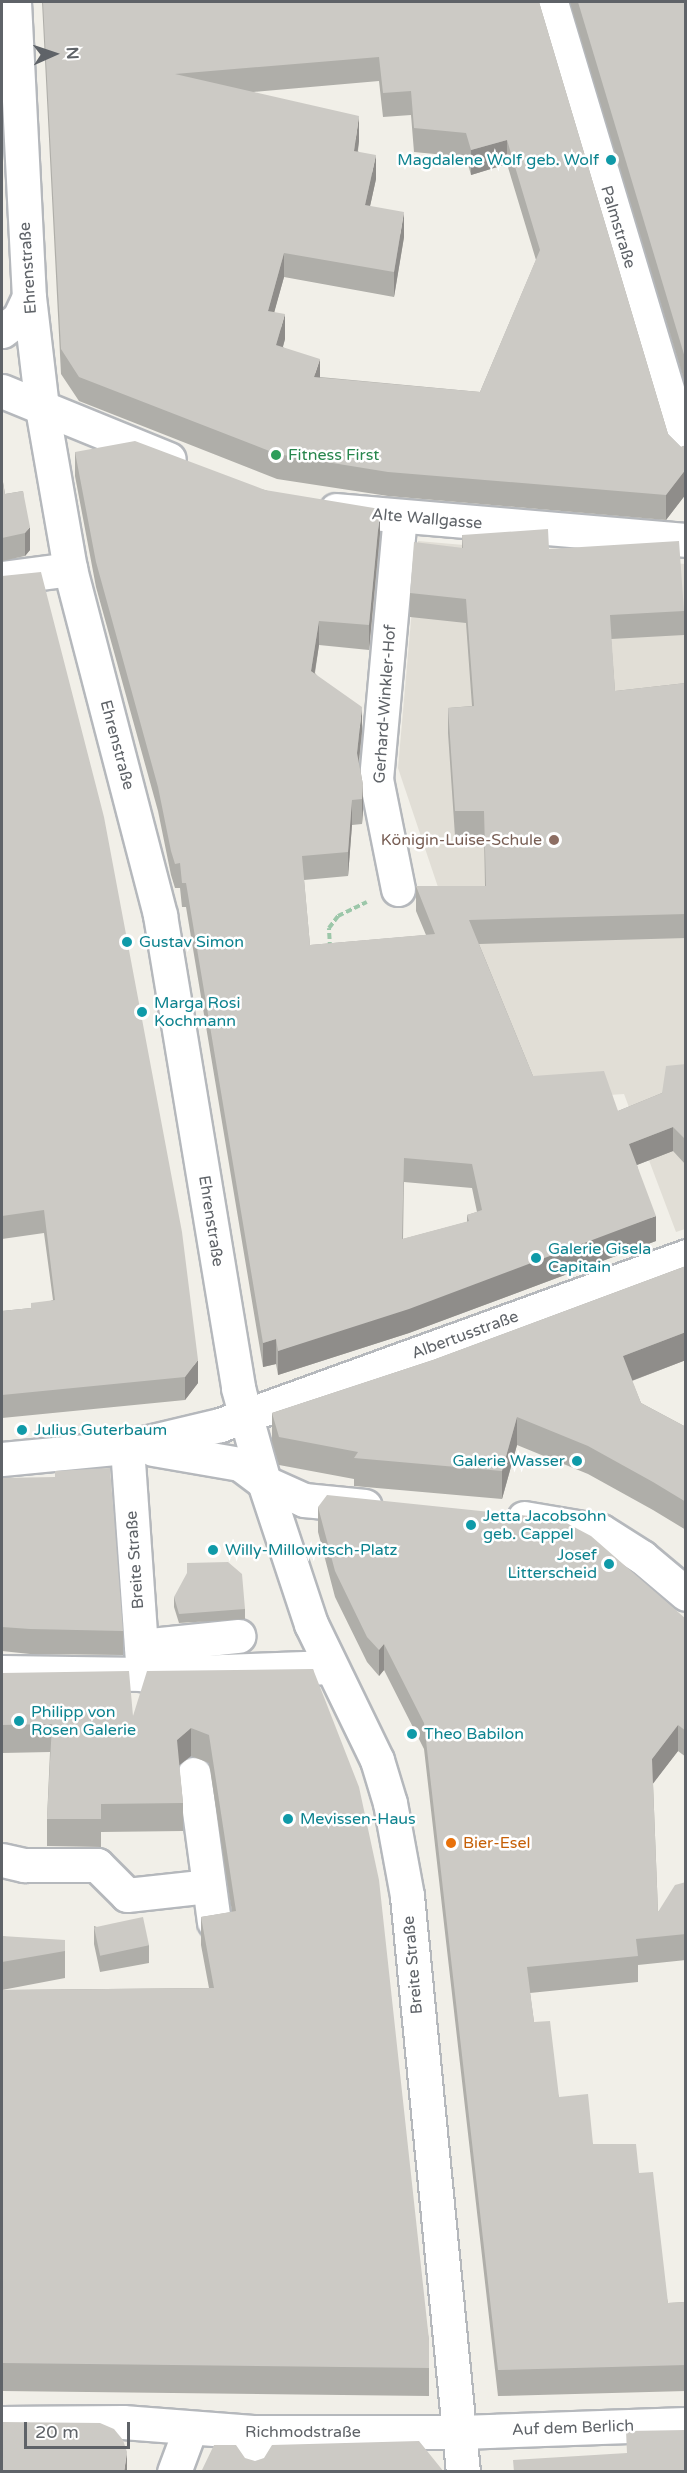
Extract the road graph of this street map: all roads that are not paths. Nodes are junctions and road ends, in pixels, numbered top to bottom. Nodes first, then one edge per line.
1 (14, 2) edge
2 (550, 2) edge
3 (29, 297) junction
4 (2, 331) edge
5 (2, 391) edge
6 (42, 408) junction
7 (686, 453) edge
8 (193, 468) edge
9 (307, 504) edge
10 (400, 517) junction
11 (686, 540) edge
12 (70, 569) junction
13 (2, 578) edge
14 (398, 889) road end
15 (686, 1256) edge
16 (245, 1417) junction
17 (127, 1447) junction
18 (2, 1459) edge
19 (264, 1482) junction
20 (401, 1509) edge
21 (493, 1516) edge
22 (686, 1594) edge
23 (238, 1636) dead end
24 (142, 1660) junction
25 (331, 1667) junction
26 (2, 1672) edge
27 (194, 1774) dead end
28 (2, 1860) edge
29 (208, 1886) junction
30 (214, 1922) edge
31 (2, 2423) edge
32 (686, 2424) edge
33 (189, 2429) junction
34 (253, 2432) junction
35 (460, 2432) junction
36 (174, 2472) edge
37 (192, 2472) edge
38 (254, 2472) edge
39 (463, 2472) edge

1 - 3 street, Ehrenstraße
2 - 7 street, Palmstraße
3 - 4 street
3 - 6 street, Ehrenstraße
5 - 6 street
6 - 8 street
6 - 12 street, Ehrenstraße
9 - 10 street, Alte Wallgasse
10 - 11 street, Alte Wallgasse
10 - 14 street, Gerhard-Winkler-Hof
12 - 13 street
12 - 16 street, Ehrenstraße
15 - 16 street, Albertusstraße
16 - 17 street, Albertusstraße
16 - 19 street, Ehrenstraße
17 - 18 street
17 - 19 street
17 - 24 street, Breite Straße
19 - 20 street
19 - 25 street, Breite Straße
21 - 22 street
23 - 24 street
24 - 25 street
24 - 26 street
25 - 35 street, Breite Straße
27 - 29 street
28 - 29 street
29 - 30 street
31 - 33 street, Richmodstraße
32 - 35 street, Auf dem Berlich
33 - 34 street, Richmodstraße
33 - 36 street
33 - 37 street
34 - 35 street, Richmodstraße
34 - 38 street
35 - 39 street, Breite Straße

